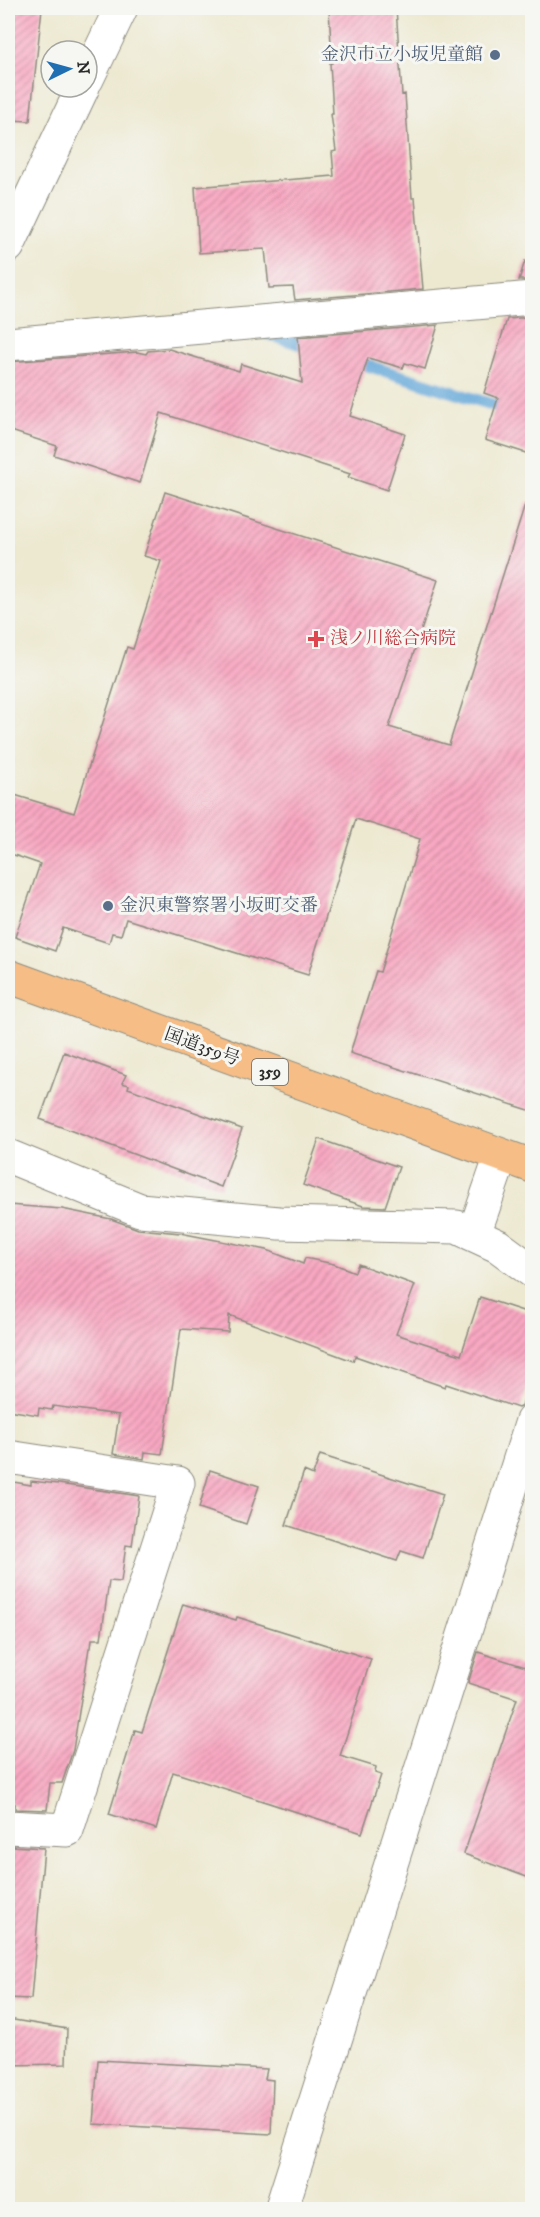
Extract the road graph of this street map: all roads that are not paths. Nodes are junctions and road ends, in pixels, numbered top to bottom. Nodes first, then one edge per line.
1 (121, 8) edge
2 (99, 54) edge
3 (77, 99) edge
4 (8, 246) edge
5 (532, 298) edge
6 (8, 344) edge
7 (8, 976) edge
8 (8, 1156) edge
9 (501, 1156) junction
10 (532, 1166) edge
11 (474, 1234) junction
12 (532, 1271) edge
13 (532, 1421) edge
14 (8, 1457) edge
15 (8, 1827) edge
16 (281, 2210) edge

1 - 2 street
3 - 4 street
5 - 6 street
7 - 9 highway, 国道359号 / 359
8 - 11 street
9 - 10 highway, 国道359号 / 359
9 - 11 street
11 - 12 street
13 - 16 street
14 - 15 street

